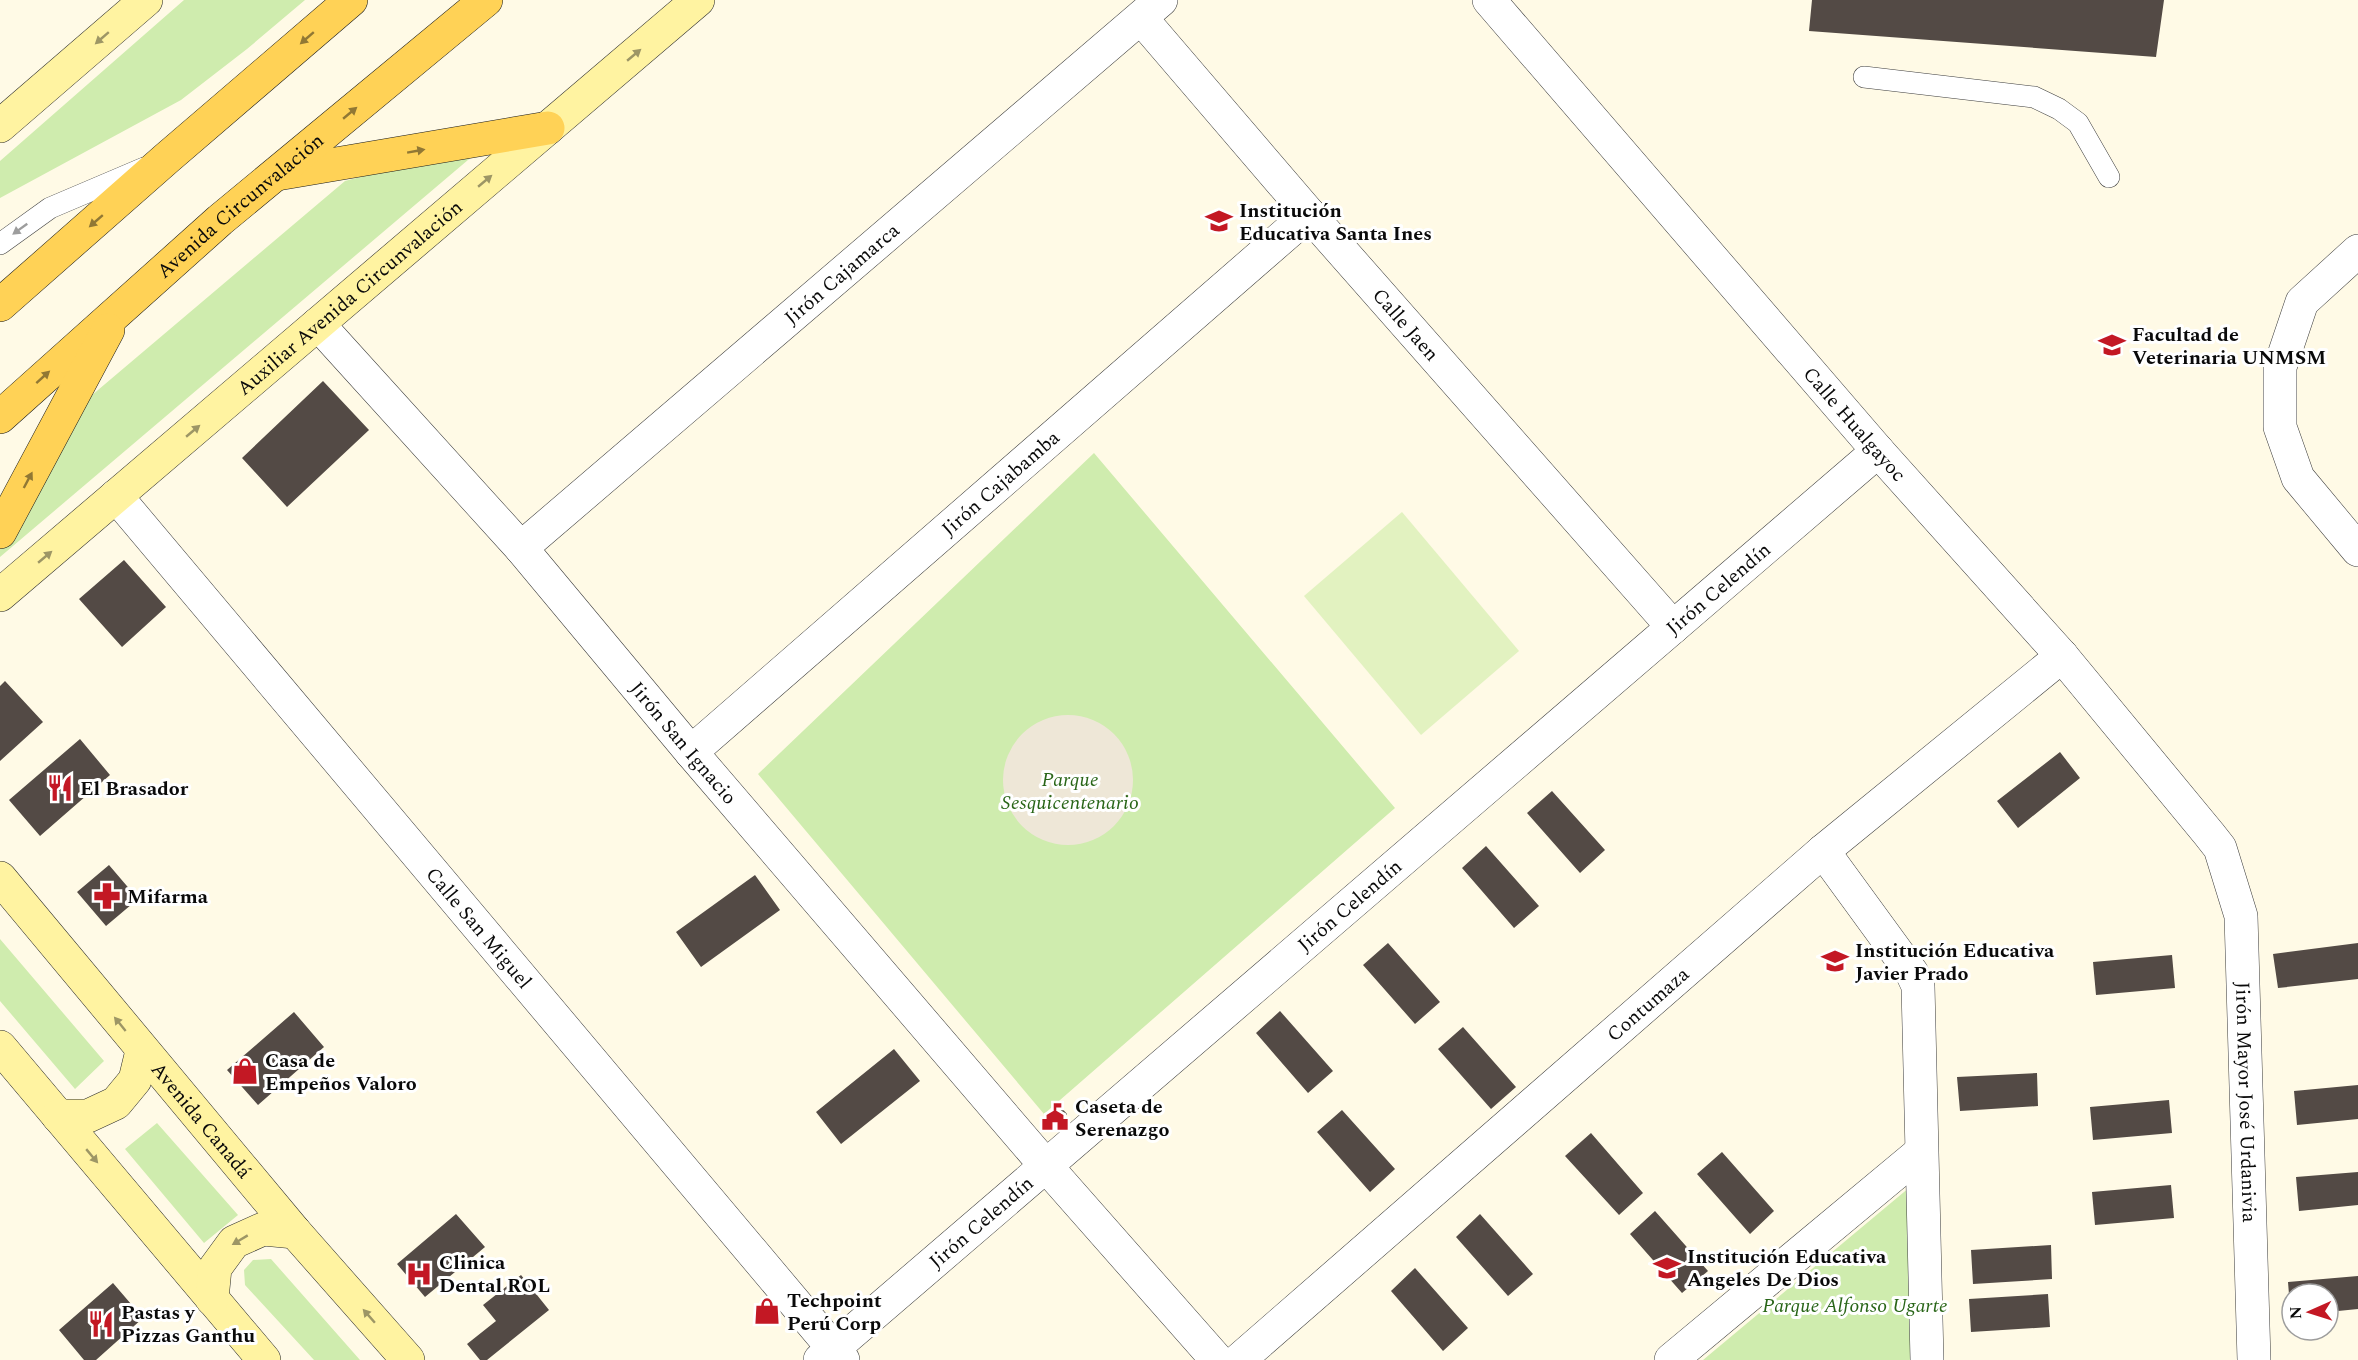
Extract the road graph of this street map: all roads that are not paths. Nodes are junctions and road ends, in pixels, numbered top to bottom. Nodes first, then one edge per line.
1 (351, 0) edge
2 (486, 0) edge
3 (698, 0) edge
4 (1489, 0) edge
5 (142, 1) edge
6 (1151, 9) edge
7 (1864, 77) dead end
8 (0, 126) edge
9 (548, 128) junction
10 (167, 158) junction
11 (275, 174) junction
12 (2109, 177) dead end
13 (1310, 213) junction
14 (0, 244) edge
15 (2358, 251) edge
16 (0, 305) edge
17 (119, 309) junction
18 (318, 324) junction
19 (0, 417) edge
20 (1878, 451) junction
21 (117, 496) junction
22 (0, 532) edge
23 (521, 548) junction
24 (2358, 550) edge
25 (0, 595) edge
26 (1673, 627) junction
27 (2062, 656) junction
28 (691, 752) junction
29 (2220, 848) joint
30 (1823, 851) junction
31 (0, 878) edge
32 (0, 1047) edge
33 (142, 1050) junction
34 (58, 1116) junction
35 (1921, 1152) junction
36 (1046, 1166) junction
37 (295, 1232) junction
38 (212, 1299) junction
39 (832, 1356) edge
40 (264, 1360) edge
41 (408, 1360) edge
42 (1217, 1360) edge
43 (1239, 1360) edge
44 (1671, 1360) edge
45 (1927, 1360) edge
46 (2254, 1360) edge

1 -> 10 main road
11 -> 2 main road, Avenida Circunvalación
9 -> 3 main road, Auxiliar Avenida Circunvalación
4 - 20 street, Calle Hualgayoc
5 -> 8 main road
6 - 13 street, Calle Jaen
6 - 23 street, Jirón Cajamarca
7 - 12 lane
11 -> 9 main road
18 -> 9 main road, Auxiliar Avenida Circunvalación
10 -> 14 lane
10 -> 16 main road
11 - 17 main road, Avenida Circunvalación
13 - 26 street, Calle Jaen
13 - 28 street, Jirón Cajabamba
15 - 24 street
19 -> 17 main road, Avenida Circunvalación
22 -> 17 main road
21 -> 18 main road, Auxiliar Avenida Circunvalación
18 - 23 street, Jirón San Ignacio
20 - 26 street, Jirón Celendín
20 - 27 street, Calle Hualgayoc
25 -> 21 main road, Auxiliar Avenida Circunvalación
21 - 39 street, Calle San Miguel
23 - 28 street, Jirón San Ignacio
26 - 36 street, Jirón Celendín
27 - 29 street, Calle Hualgayoc
27 - 30 street, Contumaza
28 - 36 street, Jirón San Ignacio
29 - 46 street, Jirón Mayor José Urdanivia
30 - 35 street
30 - 43 street, Contumaza
33 -> 31 main road, Avenida Canadá
32 - 34 main road
33 - 34 main road
33 - 37 main road, Avenida Canadá
34 -> 38 main road
35 - 44 street
35 - 45 street
36 - 39 street, Jirón Celendín
36 - 42 street, Jirón San Ignacio
37 -> 38 main road
41 -> 37 main road, Avenida Canadá
38 - 40 main road

